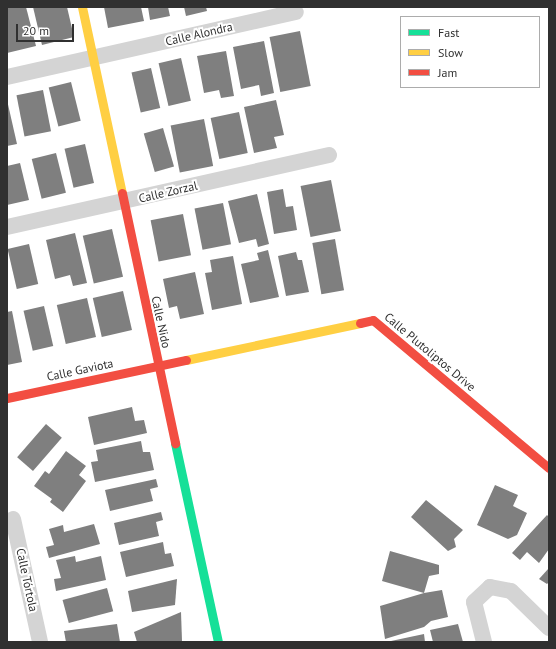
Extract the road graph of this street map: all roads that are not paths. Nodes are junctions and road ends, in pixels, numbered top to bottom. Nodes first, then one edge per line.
1 (82, 7) edge
2 (296, 12) dead end
3 (94, 59) junction
4 (7, 77) edge
5 (329, 155) dead end
6 (124, 202) junction
7 (7, 227) edge
8 (158, 365) junction
9 (7, 398) edge
10 (549, 468) edge
11 (13, 519) dead end
12 (549, 628) edge
13 (40, 642) edge
14 (218, 642) edge
15 (484, 642) edge

1 - 3 street, Calle Nido
2 - 3 street, Calle Alondra
3 - 4 street, Calle Alondra
3 - 6 street, Calle Nido
5 - 6 street, Calle Zorzal
6 - 7 street, Calle Zorzal
6 - 8 street, Calle Nido
8 - 9 street, Calle Gaviota
8 - 10 street, Calle Plutoliptos Drive
8 - 14 street, Calle Nido
11 - 13 street, Calle Tórtola
12 - 15 street

